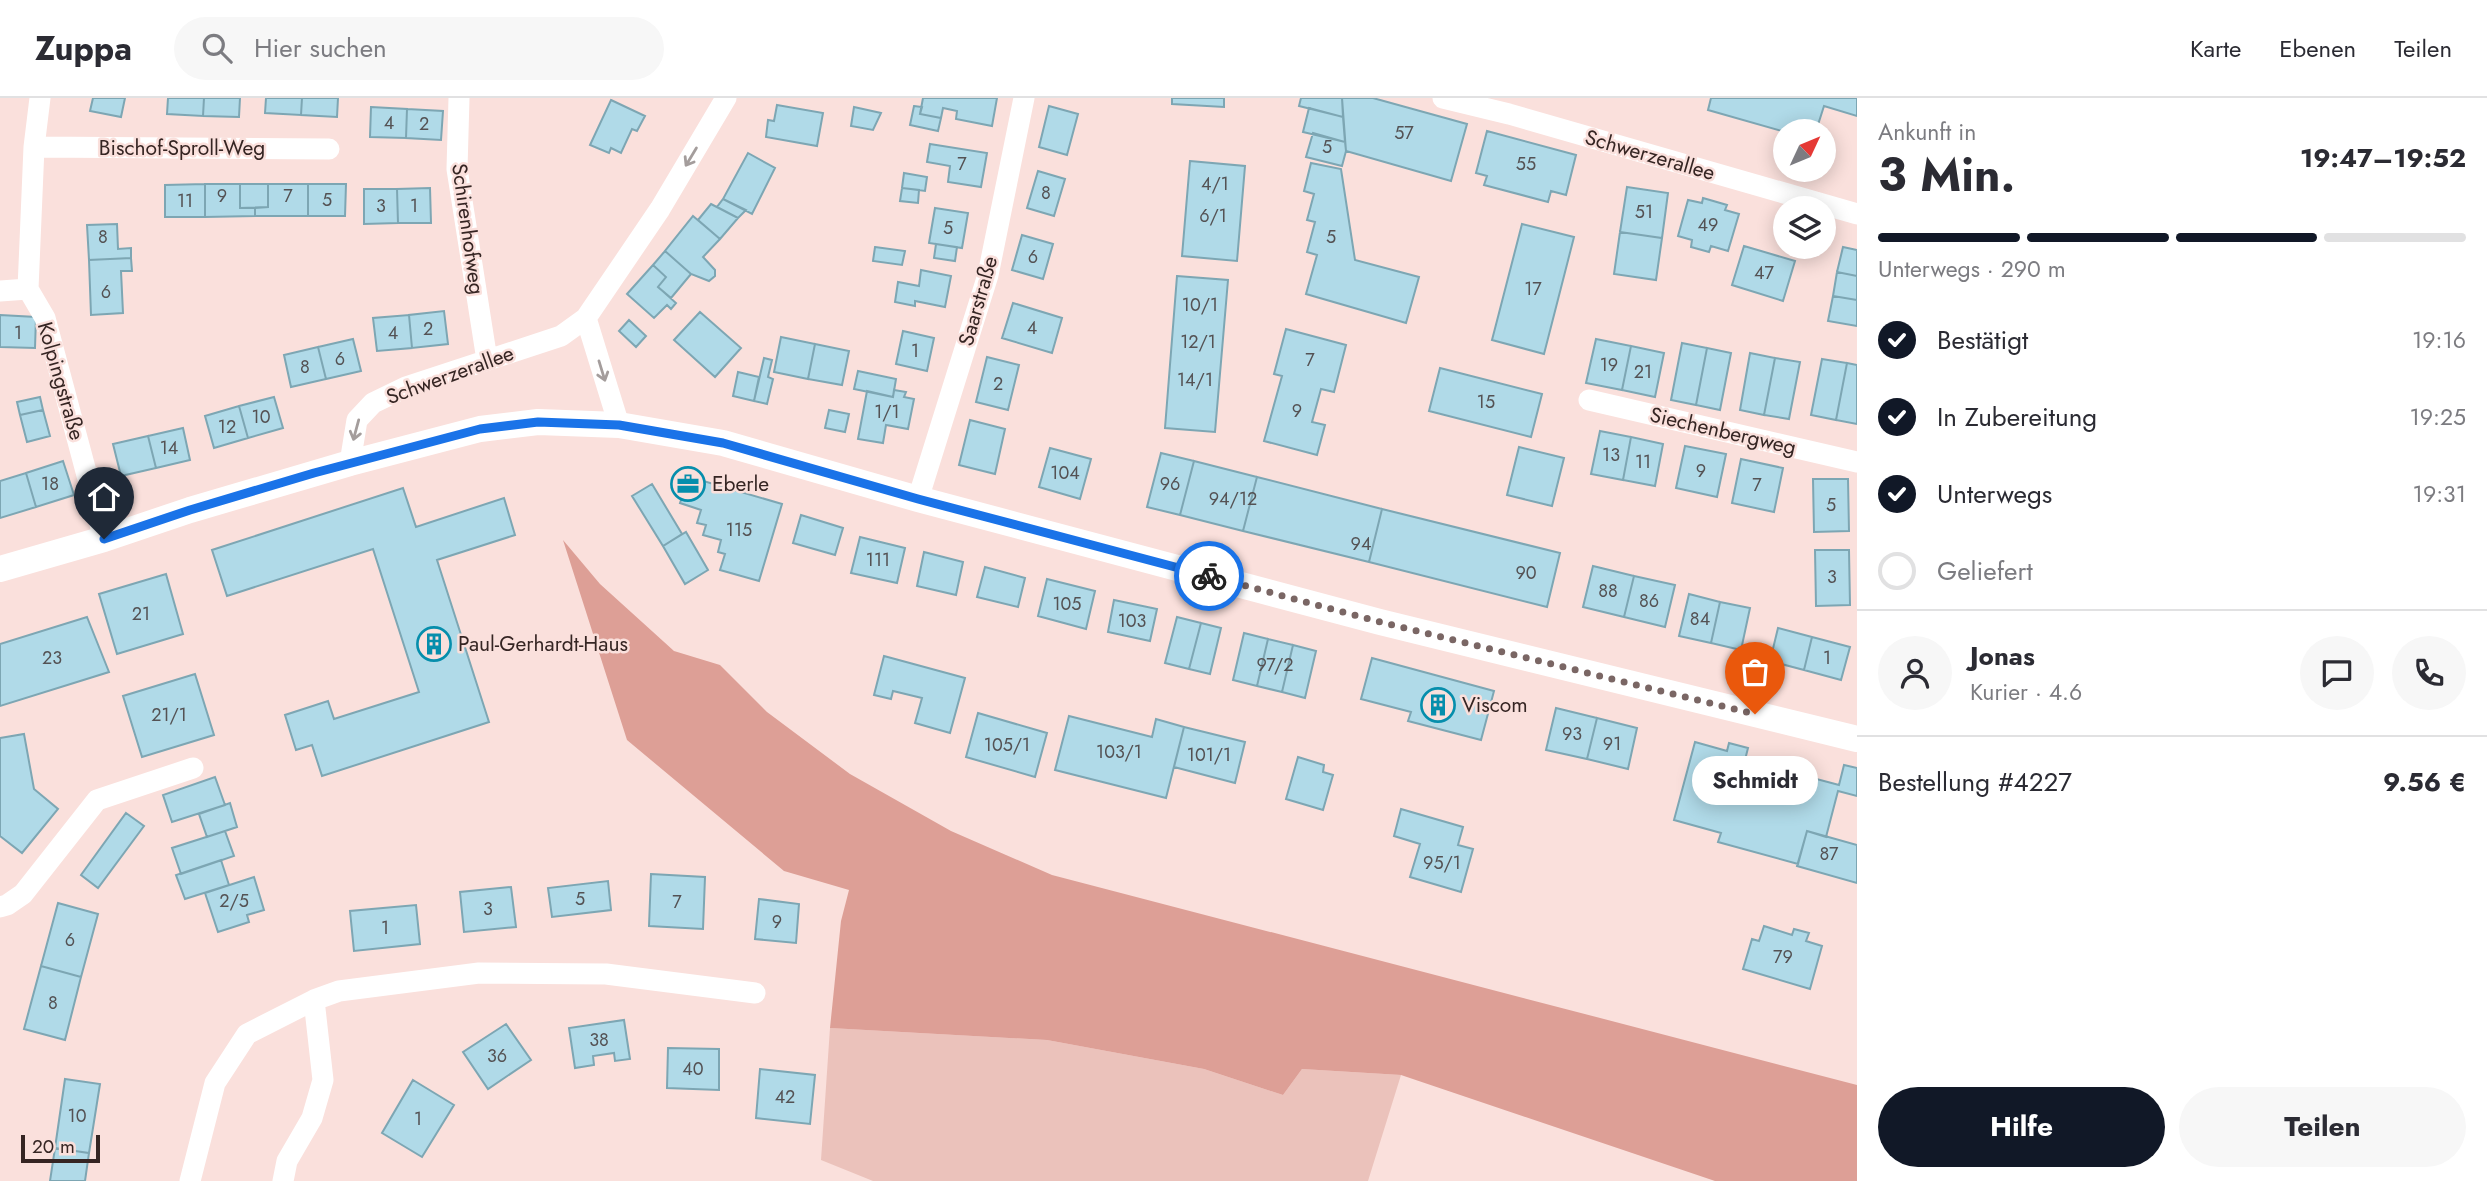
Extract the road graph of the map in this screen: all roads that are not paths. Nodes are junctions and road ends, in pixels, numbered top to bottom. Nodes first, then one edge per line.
1 (40, 98) edge
2 (459, 98) edge
3 (726, 98) edge
4 (1024, 98) edge
5 (1443, 98) edge
6 (34, 146) junction
7 (329, 149) dead end
8 (1857, 214) edge
9 (28, 289) junction
10 (0, 291) edge
11 (586, 318) junction
12 (486, 360) junction
13 (1589, 400) dead end
14 (619, 425) junction
15 (1857, 462) edge
16 (350, 463) junction
17 (918, 499) junction
18 (104, 539) junction
19 (0, 569) edge
20 (1857, 739) edge
21 (193, 768) dead end
22 (0, 906) edge
23 (755, 993) dead end
24 (314, 1000) junction
25 (190, 1181) edge
26 (283, 1181) edge

1 - 6 street
2 - 12 street, Schirenhofweg
3 -> 11 street, Schwerzerallee
4 - 17 street, Saarstraße
5 - 8 street, Schwerzerallee
6 - 7 street, Bischof-Sproll-Weg
6 - 9 street
9 - 10 street
9 - 18 street, Kolpingstraße
11 - 12 street, Schwerzerallee
11 -> 14 street
12 -> 16 street, Schwerzerallee
13 - 15 street, Siechenbergweg
14 - 16 street
14 - 17 street
16 - 18 street
17 - 20 street
18 - 19 street
21 - 22 street
23 - 24 street
24 - 25 street
24 - 26 street

